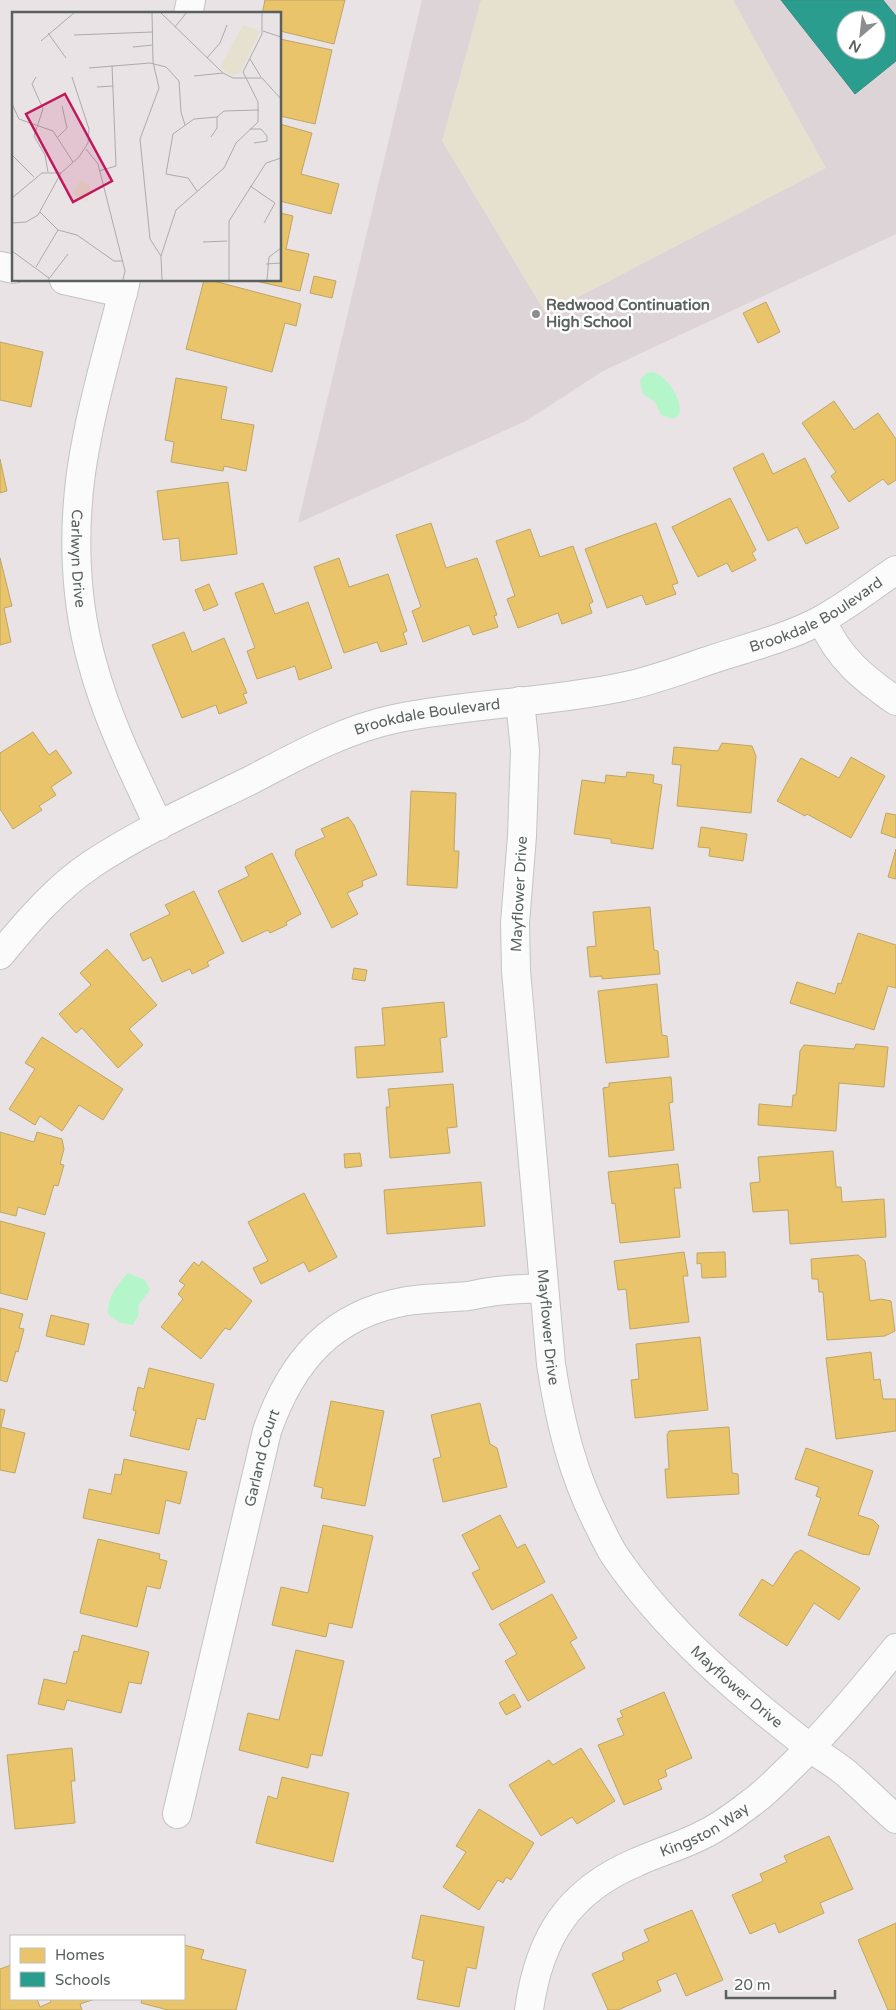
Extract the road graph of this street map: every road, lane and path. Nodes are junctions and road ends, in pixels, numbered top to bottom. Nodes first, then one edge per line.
1 (73, 281) edge
2 (124, 287) edge
3 (896, 570) edge
4 (822, 620) junction
5 (520, 701) junction
6 (896, 701) edge
7 (159, 826) junction
8 (0, 955) edge
9 (543, 1288) junction
10 (896, 1648) edge
11 (810, 1748) junction
12 (177, 1814) dead end
13 (896, 1819) edge
14 (529, 2010) edge

1 - 2 street
2 - 7 street, Carlwyn Drive
3 - 4 street, Brookdale Boulevard
4 - 5 street, Brookdale Boulevard
4 - 6 street
5 - 7 street, Brookdale Boulevard
5 - 9 street, Mayflower Drive
7 - 8 street, Brookdale Boulevard
9 - 11 street, Mayflower Drive
9 - 12 street, Garland Court
10 - 11 street, Kingston Way
11 - 13 street, Mayflower Drive
11 - 14 street, Kingston Way

